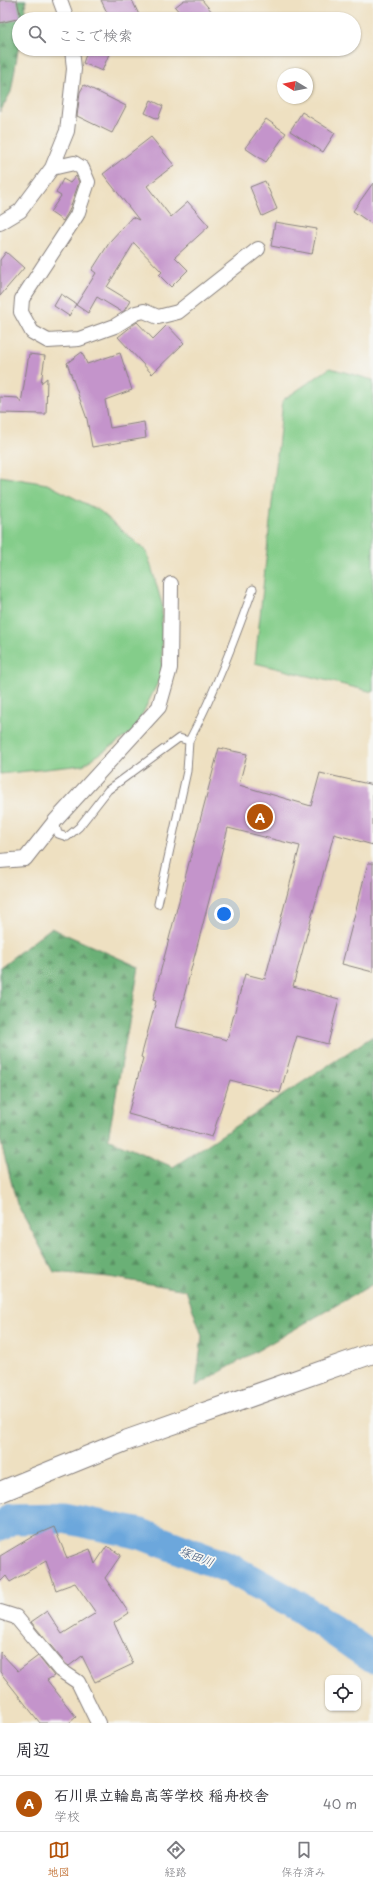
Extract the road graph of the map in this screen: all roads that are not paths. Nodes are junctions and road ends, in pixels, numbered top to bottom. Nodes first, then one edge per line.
1 (60, 0) edge
2 (64, 12) edge
3 (73, 56) edge
4 (52, 168) junction
5 (0, 224) edge
6 (258, 249) dead end
7 (171, 584) dead end
8 (254, 589) dead end
9 (189, 741) junction
10 (54, 821) junction
11 (0, 861) edge
12 (158, 904) dead end
13 (373, 1353) edge
14 (0, 1492) edge
15 (0, 1612) edge
16 (98, 1723) edge

1 - 2 street
3 - 4 street
4 - 5 street
4 - 6 street
7 - 10 street
8 - 9 lane
9 - 10 lane
9 - 12 lane
10 - 11 street
13 - 14 street
15 - 16 street

